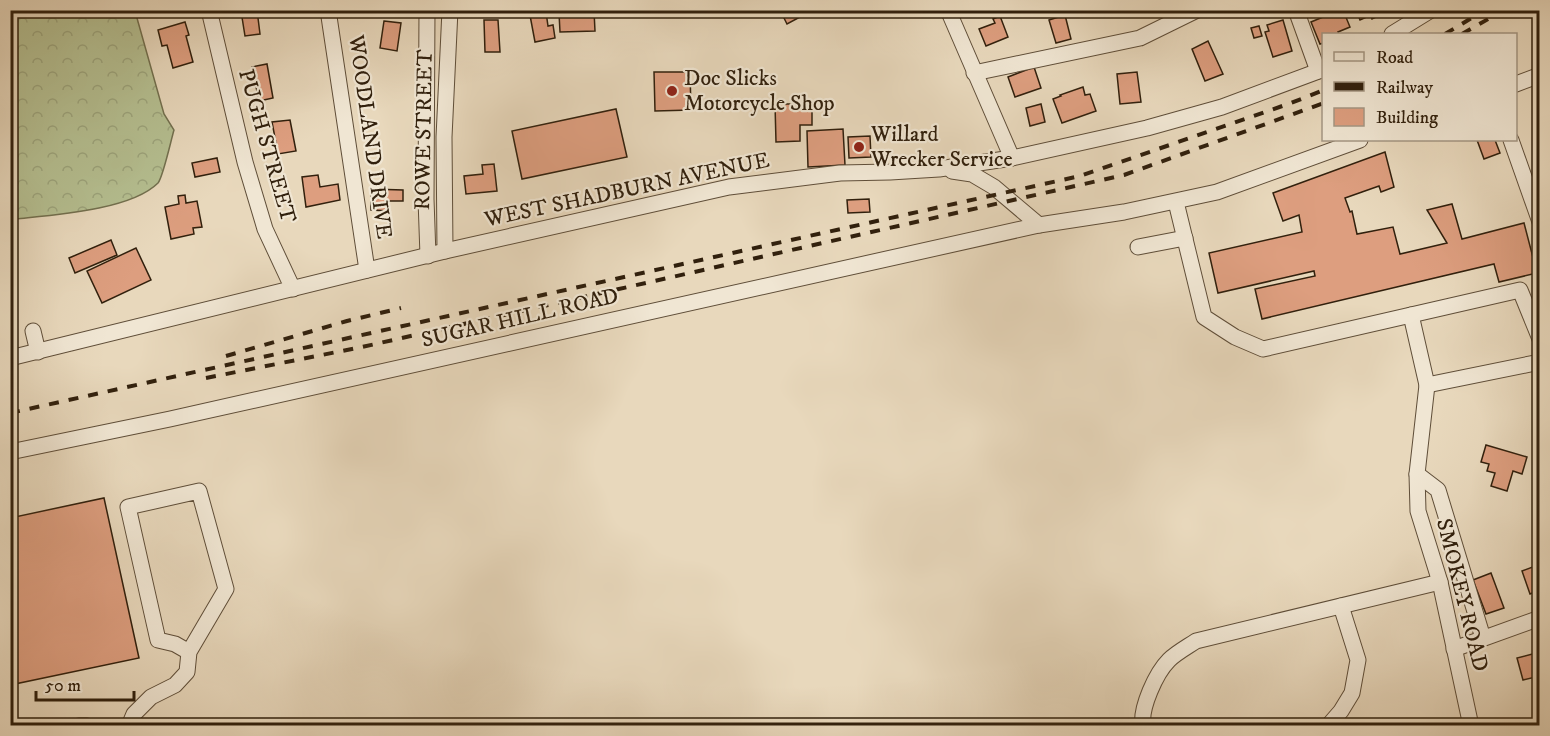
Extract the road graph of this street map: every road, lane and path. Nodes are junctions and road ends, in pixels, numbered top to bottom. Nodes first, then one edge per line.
1 (209, 10) edge
2 (328, 10) edge
3 (427, 10) edge
4 (450, 10) edge
5 (948, 10) edge
6 (1197, 10) edge
7 (1296, 10) edge
8 (1431, 10) edge
9 (1394, 33) edge
10 (1321, 70) edge
11 (974, 73) junction
12 (1539, 75) edge
13 (1517, 83) edge
14 (1357, 141) edge
15 (1510, 141) edge
16 (1012, 158) junction
17 (939, 168) junction
18 (1176, 202) junction
19 (1539, 222) edge
20 (1039, 225) junction
21 (1185, 238) junction
22 (1138, 247) dead end
23 (445, 251) junction
24 (429, 256) junction
25 (367, 270) junction
26 (293, 289) junction
27 (1411, 315) junction
28 (33, 331) dead end
29 (1539, 339) edge
30 (38, 352) junction
31 (10, 358) edge
32 (1539, 362) edge
33 (1427, 385) junction
34 (10, 452) edge
35 (1418, 474) junction
36 (1440, 582) junction
37 (1341, 606) junction
38 (1539, 618) edge
39 (1483, 638) junction
40 (1454, 649) junction
41 (189, 652) junction
42 (79, 726) edge
43 (87, 726) edge
44 (129, 726) edge
45 (1143, 726) edge
46 (1328, 726) edge
47 (1471, 726) edge

1 - 26 street, PUGH STREET
2 - 25 street, WOODLAND DRIVE
3 - 24 street
4 - 23 street, ROWE STREET
5 - 11 street
6 - 11 street
7 - 10 street
8 - 9 street
10 - 16 street, WEST SHADBURN AVENUE
11 - 16 street
12 - 13 street
14 - 18 street, SUGAR HILL ROAD
15 - 19 street
16 - 17 street, WEST SHADBURN AVENUE
17 - 20 street
17 - 23 street, WEST SHADBURN AVENUE
18 - 20 street, SUGAR HILL ROAD
18 - 21 street
20 - 34 street, SUGAR HILL ROAD
21 - 22 street
21 - 27 street
23 - 24 street, WEST SHADBURN AVENUE
24 - 25 street, WEST SHADBURN AVENUE
25 - 26 street, WEST SHADBURN AVENUE
26 - 30 street, WEST SHADBURN AVENUE
27 - 29 street
27 - 33 street, SMOKEY ROAD
28 - 30 street
30 - 31 street, WEST SHADBURN AVENUE
32 - 33 street
33 - 35 street, SMOKEY ROAD
35 - 36 street, SMOKEY ROAD
35 - 39 street
36 - 37 street
36 - 40 street, SMOKEY ROAD
37 - 45 street
37 - 46 street
38 - 39 street
39 - 40 street
40 - 47 street, SMOKEY ROAD
41 - 41 street
41 - 44 street
42 - 43 street

